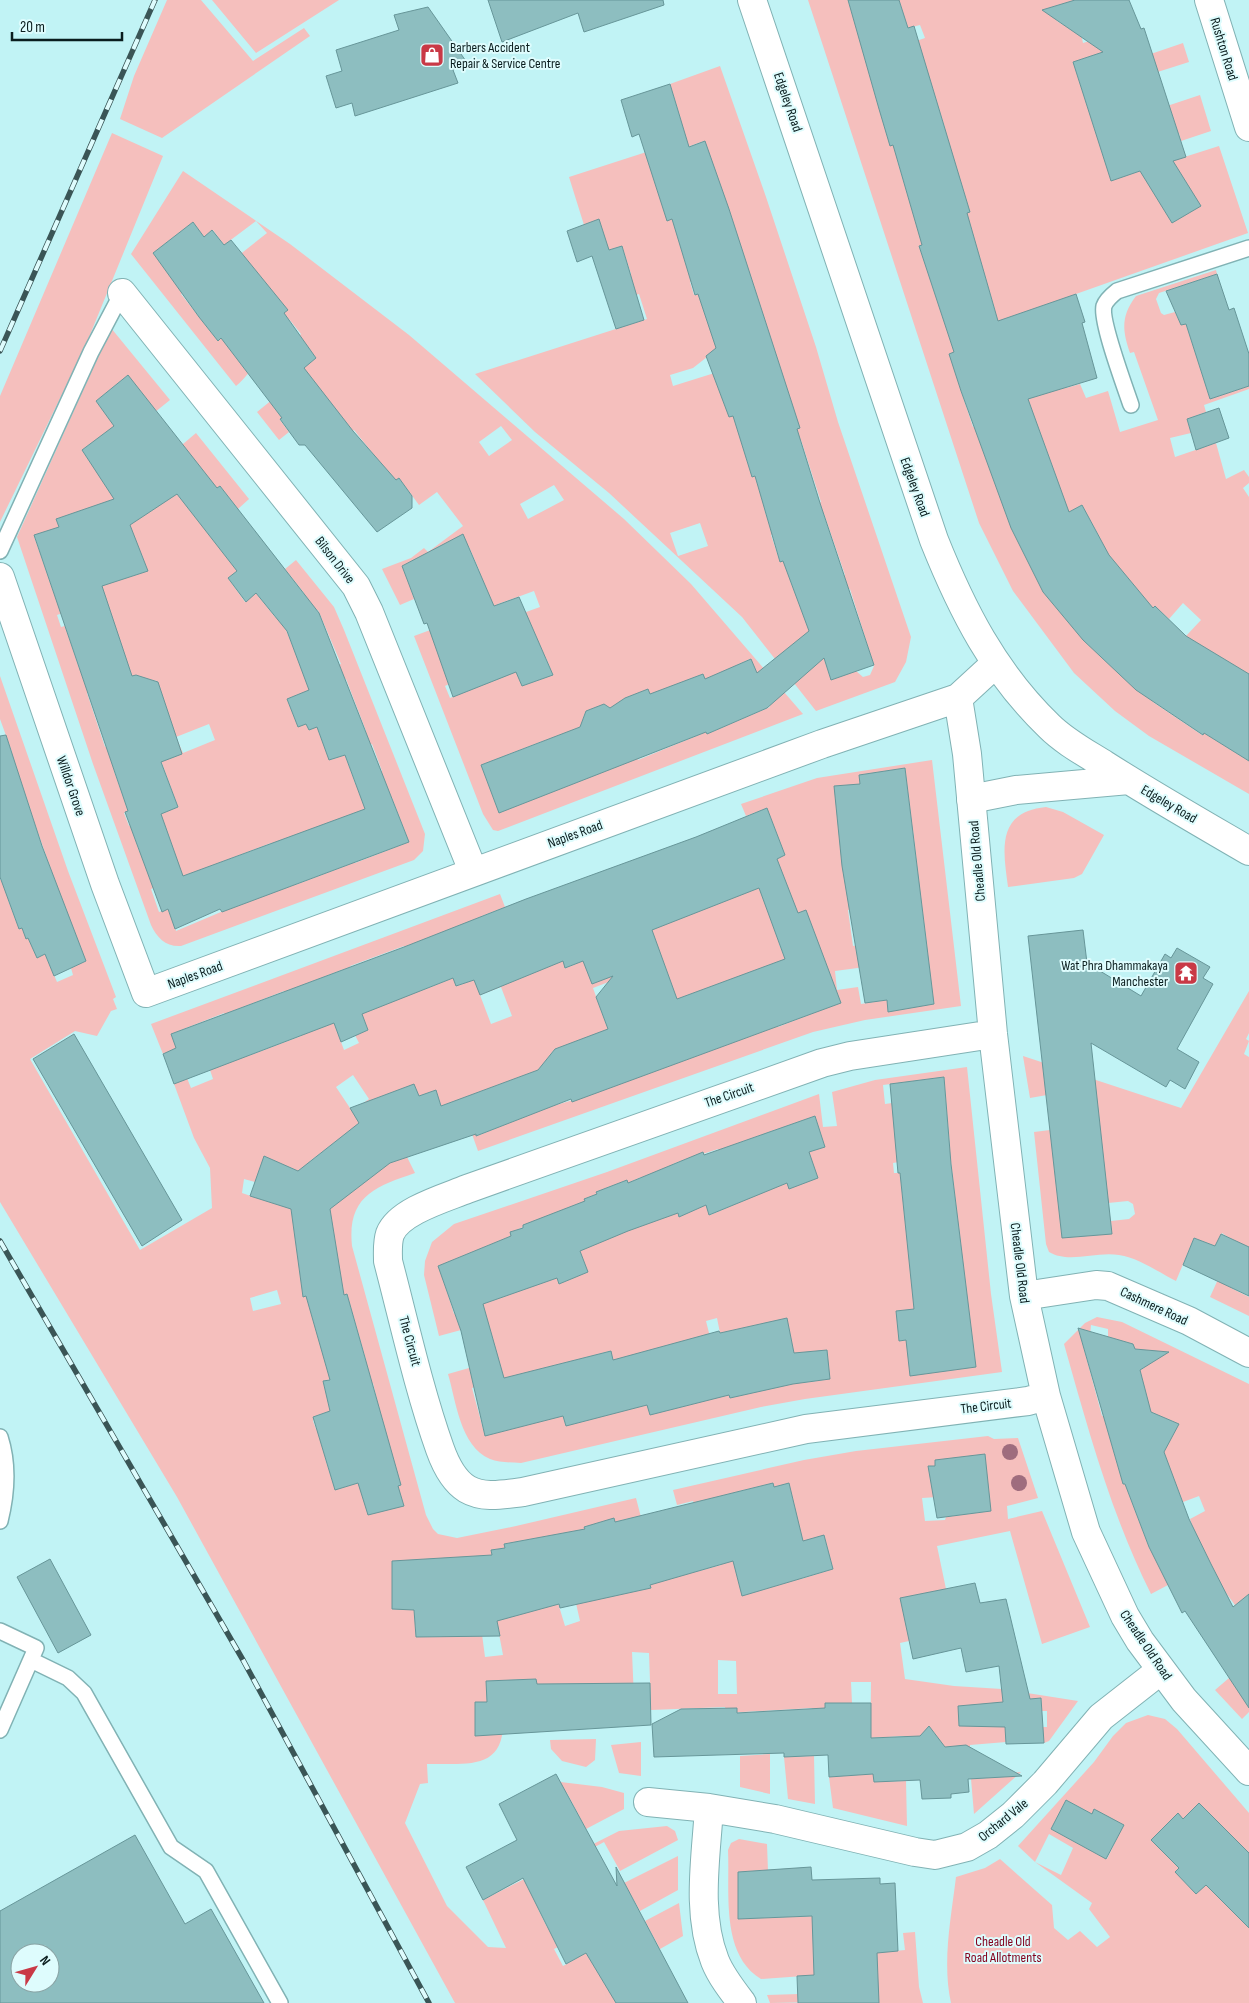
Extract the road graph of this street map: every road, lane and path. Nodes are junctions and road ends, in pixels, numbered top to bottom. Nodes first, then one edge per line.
1 (752, 0) edge
2 (1209, 0) edge
3 (1249, 127) edge
4 (1249, 248) edge
5 (122, 293) joint
6 (1131, 405) dead end
7 (0, 552) edge
8 (0, 577) edge
9 (995, 664) junction
10 (958, 698) junction
11 (1129, 780) junction
12 (971, 799) junction
13 (1249, 851) edge
14 (473, 871) junction
15 (146, 993) joint
16 (992, 1034) junction
17 (1024, 1296) junction
18 (1249, 1353) edge
19 (1046, 1396) junction
20 (0, 1437) edge
21 (0, 1521) edge
22 (0, 1631) edge
23 (31, 1660) junction
24 (1162, 1670) junction
25 (0, 1730) edge
26 (1249, 1771) edge
27 (648, 1802) dead end
28 (709, 1808) junction
29 (280, 2003) edge
30 (742, 2003) edge

1 - 9 street, Edgeley Road
2 - 3 street, Rushton Road
4 - 6 lane
5 - 7 lane
5 - 14 street, Bilson Drive
8 - 15 street, Willdor Grove
9 - 10 street, Naples Road
9 - 11 street, Edgeley Road
10 - 12 street, Cheadle Old Road
10 - 14 street, Naples Road
11 - 12 street
11 - 13 street, Edgeley Road
12 - 16 street, Cheadle Old Road
14 - 15 street, Naples Road
16 - 17 street, Cheadle Old Road
16 - 19 street, The Circuit
17 - 18 street, Cashmere Road
17 - 19 street, Cheadle Old Road
19 - 24 street, Cheadle Old Road
20 - 21 lane
22 - 23 lane
23 - 25 lane
23 - 29 lane
24 - 26 street, Cheadle Old Road
24 - 28 street, Orchard Vale
27 - 28 street, Orchard Vale
28 - 30 street

